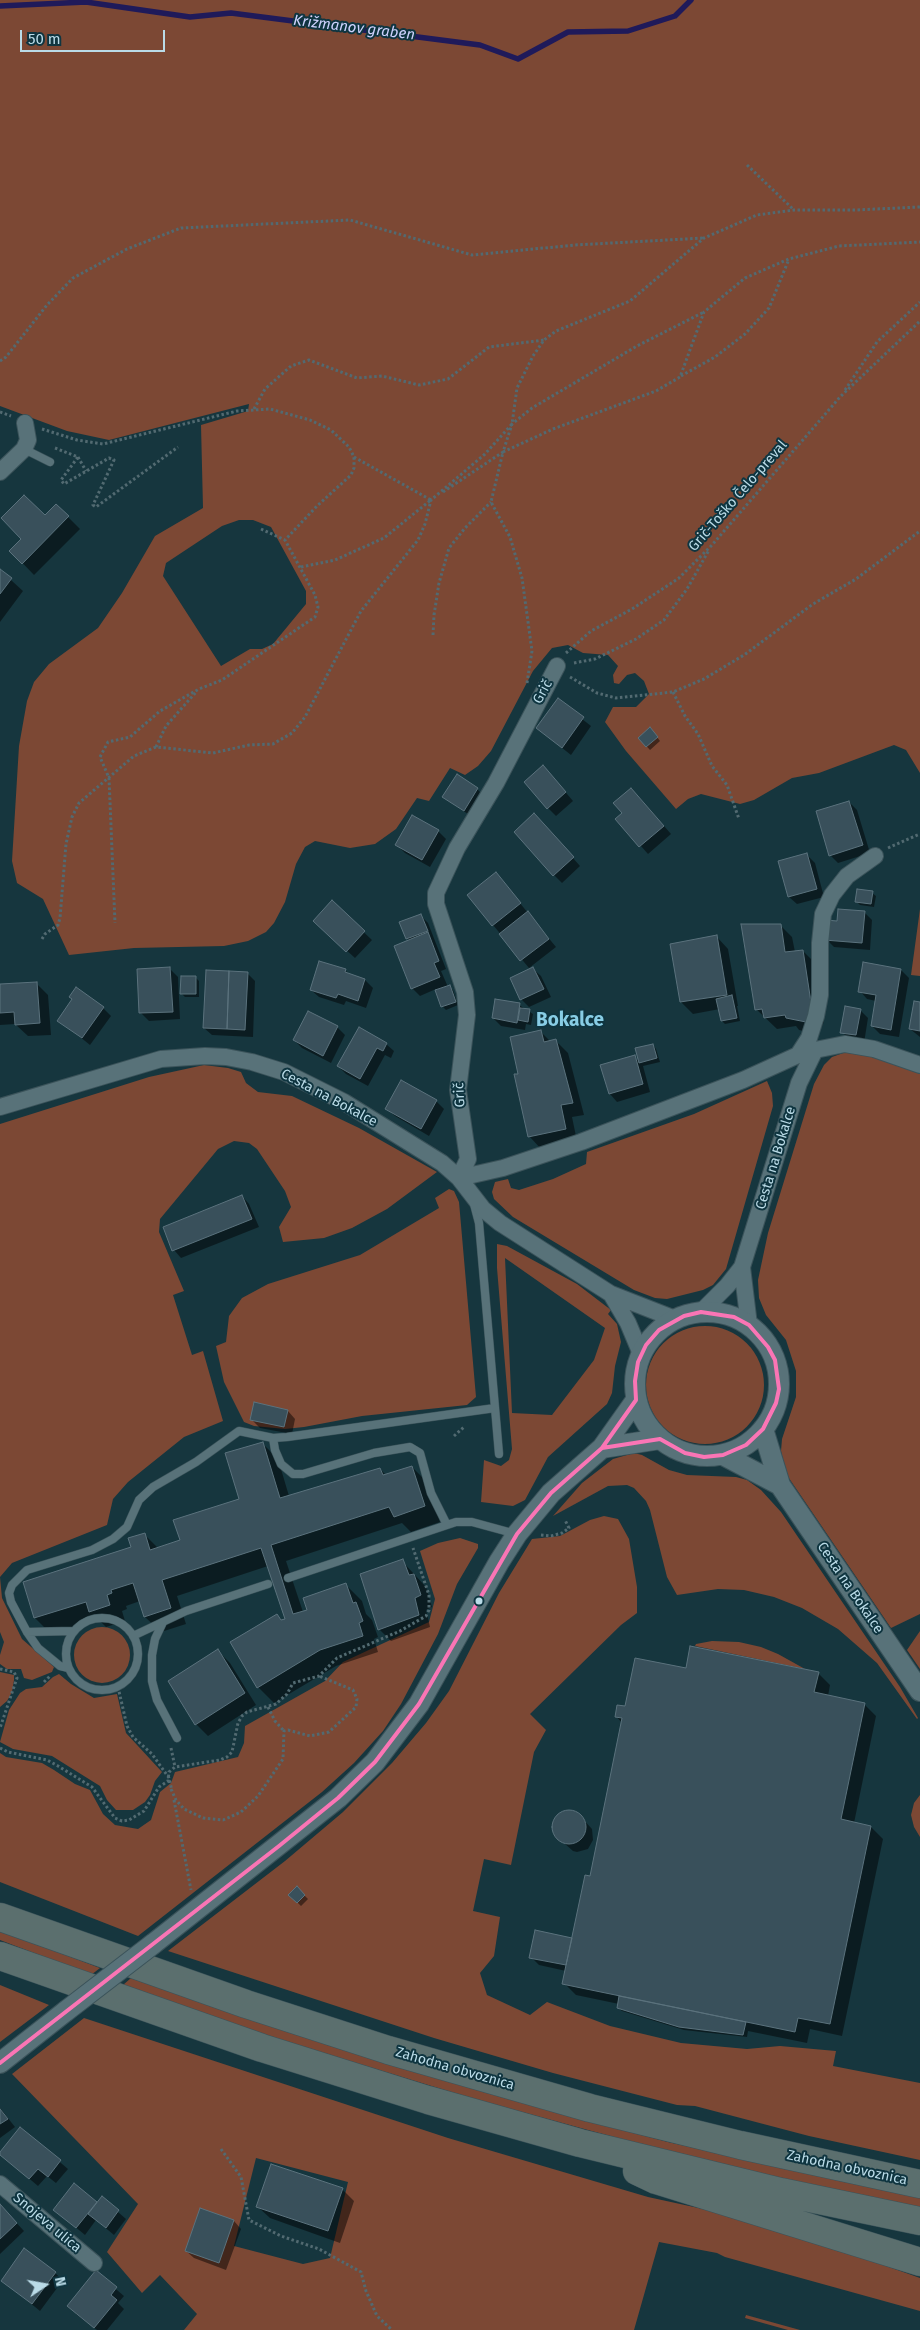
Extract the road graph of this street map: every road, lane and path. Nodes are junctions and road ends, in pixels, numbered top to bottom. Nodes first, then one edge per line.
1 (747, 165) dead end
2 (920, 207) edge
3 (794, 210) junction
4 (704, 238) junction
5 (920, 242) edge
6 (788, 259) junction
7 (920, 302) edge
8 (704, 312) junction
9 (920, 321) edge
10 (544, 340) junction
11 (0, 361) edge
12 (680, 377) junction
13 (840, 397) junction
14 (254, 408) junction
15 (25, 423) joint
16 (512, 424) junction
17 (26, 445) junction
18 (178, 447) dead end
19 (503, 452) junction
20 (354, 457) junction
21 (78, 458) junction
22 (50, 462) dead end
23 (86, 471) junction
24 (0, 472) edge
25 (431, 500) junction
26 (491, 502) junction
27 (262, 529) dead end
28 (920, 532) edge
29 (285, 540) junction
30 (712, 545) junction
31 (301, 567) junction
32 (434, 635) dead end
33 (556, 666) junction
34 (526, 686) dead end
35 (199, 689) junction
36 (673, 692) junction
37 (156, 747) junction
38 (109, 778) junction
39 (738, 819) dead end
40 (920, 834) edge
41 (875, 856) joint
42 (115, 923) dead end
43 (42, 939) dead end
44 (815, 1050) junction
45 (798, 1055) junction
46 (920, 1065) edge
47 (0, 1107) edge
48 (459, 1178) junction
49 (472, 1194) junction
50 (742, 1268) junction
51 (611, 1294) junction
52 (701, 1312) junction
53 (675, 1319) junction
54 (749, 1326) junction
55 (642, 1354) junction
56 (636, 1400) junction
57 (495, 1408) junction
58 (763, 1429) junction
59 (273, 1438) junction
60 (660, 1439) junction
61 (602, 1448) junction
62 (499, 1454) dead end
63 (724, 1455) junction
64 (780, 1485) junction
65 (565, 1520) dead end
66 (447, 1525) junction
67 (518, 1534) junction
68 (408, 1538) junction
69 (288, 1578) dead end
70 (268, 1584) dead end
71 (163, 1622) junction
72 (74, 1631) junction
73 (27, 1632) junction
74 (133, 1636) junction
75 (68, 1668) junction
76 (0, 1669) edge
77 (319, 1676) junction
78 (118, 1687) junction
79 (920, 1692) edge
80 (268, 1707) junction
81 (2, 1711) edge
82 (0, 1728) edge
83 (284, 1732) junction
84 (177, 1738) dead end
85 (0, 1748) edge
86 (169, 1778) junction
87 (171, 1790) junction
88 (194, 1912) junction
89 (0, 1917) edge
90 (0, 1956) edge
91 (0, 2063) edge
92 (580, 2143) junction
93 (221, 2149) dead end
94 (0, 2184) edge
95 (920, 2184) edge
96 (920, 2221) edge
97 (920, 2262) edge
98 (94, 2263) dead end
99 (392, 2330) edge

1 - 3 path
2 - 3 path
3 - 4 path
4 - 10 path
4 - 11 path
5 - 6 path
6 - 8 path
6 - 12 path
7 - 13 path
8 - 12 path
8 - 16 path
9 - 13 path, Grič-Toško Čelo-preval
10 - 14 path
10 - 16 path
12 - 19 path
13 - 30 path, Grič-Toško Čelo-preval
14 - 15 path
14 - 20 path
15 - 17 street
16 - 19 path
16 - 25 path
17 - 21 path
17 - 22 lane
17 - 24 street
18 - 23 path
19 - 25 path
19 - 26 path
20 - 25 path
20 - 29 path
21 - 23 path
21 - 23 path
25 - 31 path
25 - 37 path
26 - 32 path
26 - 34 path
27 - 29 path
28 - 36 path
29 - 31 path
30 - 33 path, Grič-Toško Čelo-preval
30 - 33 path
31 - 35 path
33 - 36 path
33 - 48 street, Grič
35 - 37 path
35 - 38 path
36 - 39 path
37 - 38 path
38 - 42 path
38 - 43 path
40 - 41 path
41 - 45 street
44 - 45 street
44 - 46 street
44 - 50 street, Cesta na Bokalce
45 - 48 street
47 - 48 street, Cesta na Bokalce
48 - 49 street, Cesta na Bokalce
49 - 51 street, Cesta na Bokalce
49 - 57 lane
50 - 52 street, Cesta na Bokalce
50 - 54 street, Cesta na Bokalce
51 - 53 street, Cesta na Bokalce
51 - 55 street, Cesta na Bokalce
52 - 53 street
52 - 54 street
53 - 55 street
54 - 58 street
55 - 56 street
56 - 60 street
56 - 61 street
57 - 59 lane
57 - 62 lane
58 - 63 street
58 - 64 street, Cesta na Bokalce
59 - 66 lane
59 - 73 lane
60 - 61 street
60 - 63 street
61 - 67 street
63 - 64 street, Cesta na Bokalce
64 - 79 street, Cesta na Bokalce
65 - 67 path
66 - 67 lane
66 - 68 lane
67 - 88 street
68 - 69 lane
68 - 77 path
70 - 71 lane
71 - 74 lane
71 - 84 lane
72 - 73 lane
72 - 74 lane
72 - 75 lane
73 - 75 lane
74 - 78 lane
75 - 78 lane
76 - 81 path
77 - 80 path
77 - 83 path
78 - 86 path
80 - 83 path
80 - 86 path
81 - 82 path
83 - 87 path
85 - 86 path
86 - 87 path
87 - 88 path
88 - 91 street, bridge
89 - 95 highway, Zahodna obvoznica
90 - 92 highway
92 - 96 highway
92 - 97 highway
93 - 99 path
94 - 98 street, Snojeva ulica

